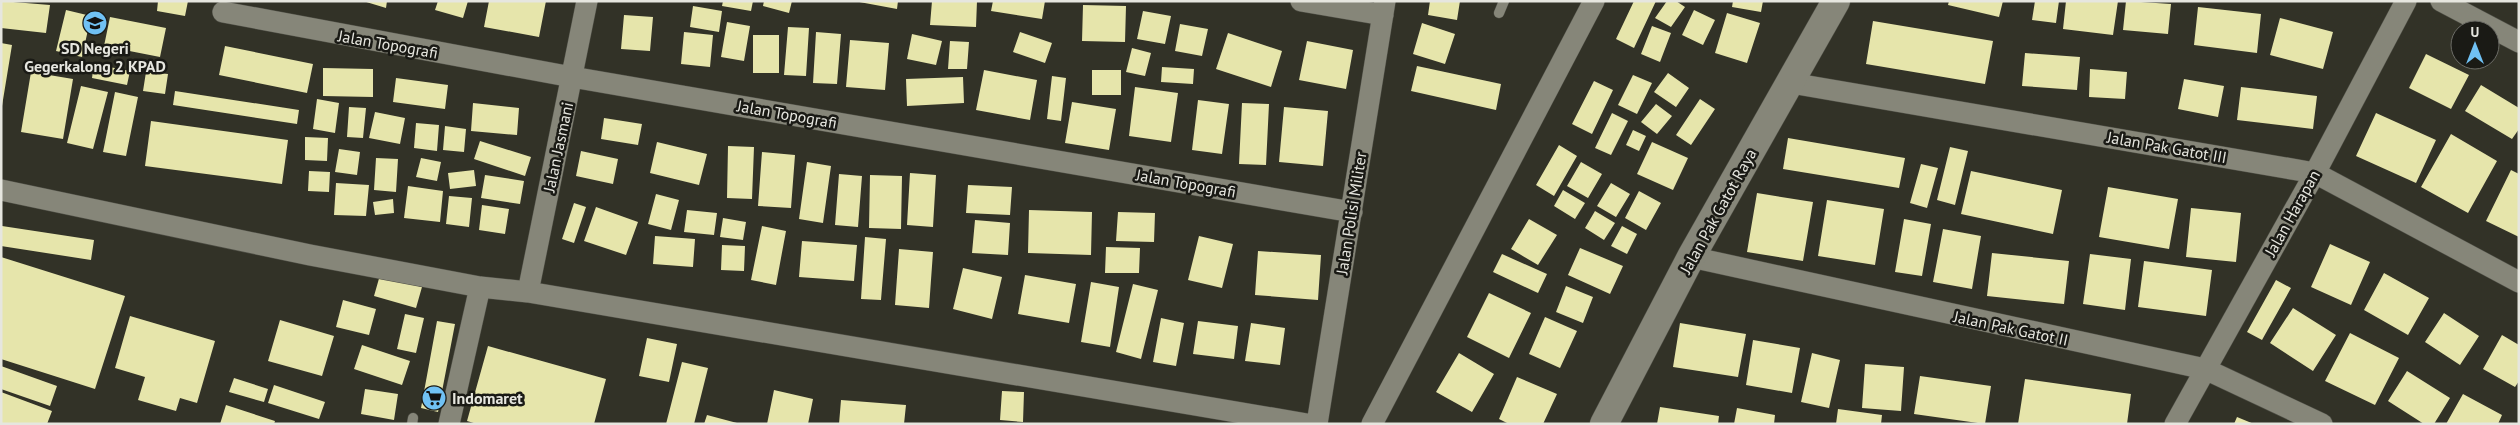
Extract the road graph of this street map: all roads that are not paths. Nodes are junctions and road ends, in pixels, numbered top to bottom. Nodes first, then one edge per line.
1 (586, 1) edge
2 (1301, 1) edge
3 (1504, 1) edge
4 (1594, 1) edge
5 (1836, 1) edge
6 (2406, 1) edge
7 (2441, 1) edge
8 (1384, 8) edge
9 (224, 12) dead end
10 (1499, 13) dead end
11 (2519, 42) edge
12 (572, 77) junction
13 (1791, 83) junction
14 (2315, 173) junction
15 (1, 190) edge
16 (1352, 212) junction
17 (1691, 257) junction
18 (2519, 282) edge
19 (480, 287) junction
20 (528, 292) junction
21 (2205, 369) junction
22 (449, 424) edge
23 (1307, 424) edge
24 (1317, 424) edge
25 (1372, 424) edge
26 (1604, 424) edge
27 (2175, 424) edge
28 (2322, 424) edge

1 - 12 street, Jalan Jasmani
2 - 8 street
3 - 10 lane
4 - 25 street
5 - 13 street, Jalan Pak Gatot Raya
6 - 14 street, Jalan Harapan
7 - 11 street
8 - 16 street, Jalan Polisi Militer
9 - 12 street, Jalan Topografi
12 - 16 street, Jalan Topografi
12 - 20 street, Jalan Jasmani
13 - 14 street, Jalan Pak Gatot III
13 - 17 street, Jalan Pak Gatot Raya
14 - 18 street, Jalan Pak Gatot III
14 - 21 street, Jalan Harapan
15 - 19 street
16 - 24 street, Jalan Polisi Militer
17 - 21 street, Jalan Pak Gatot II
17 - 26 street, Jalan Pak Gatot Raya
19 - 20 street
19 - 22 street
20 - 23 street
21 - 27 street, Jalan Harapan
21 - 28 street, Jalan Pak Gatot II

